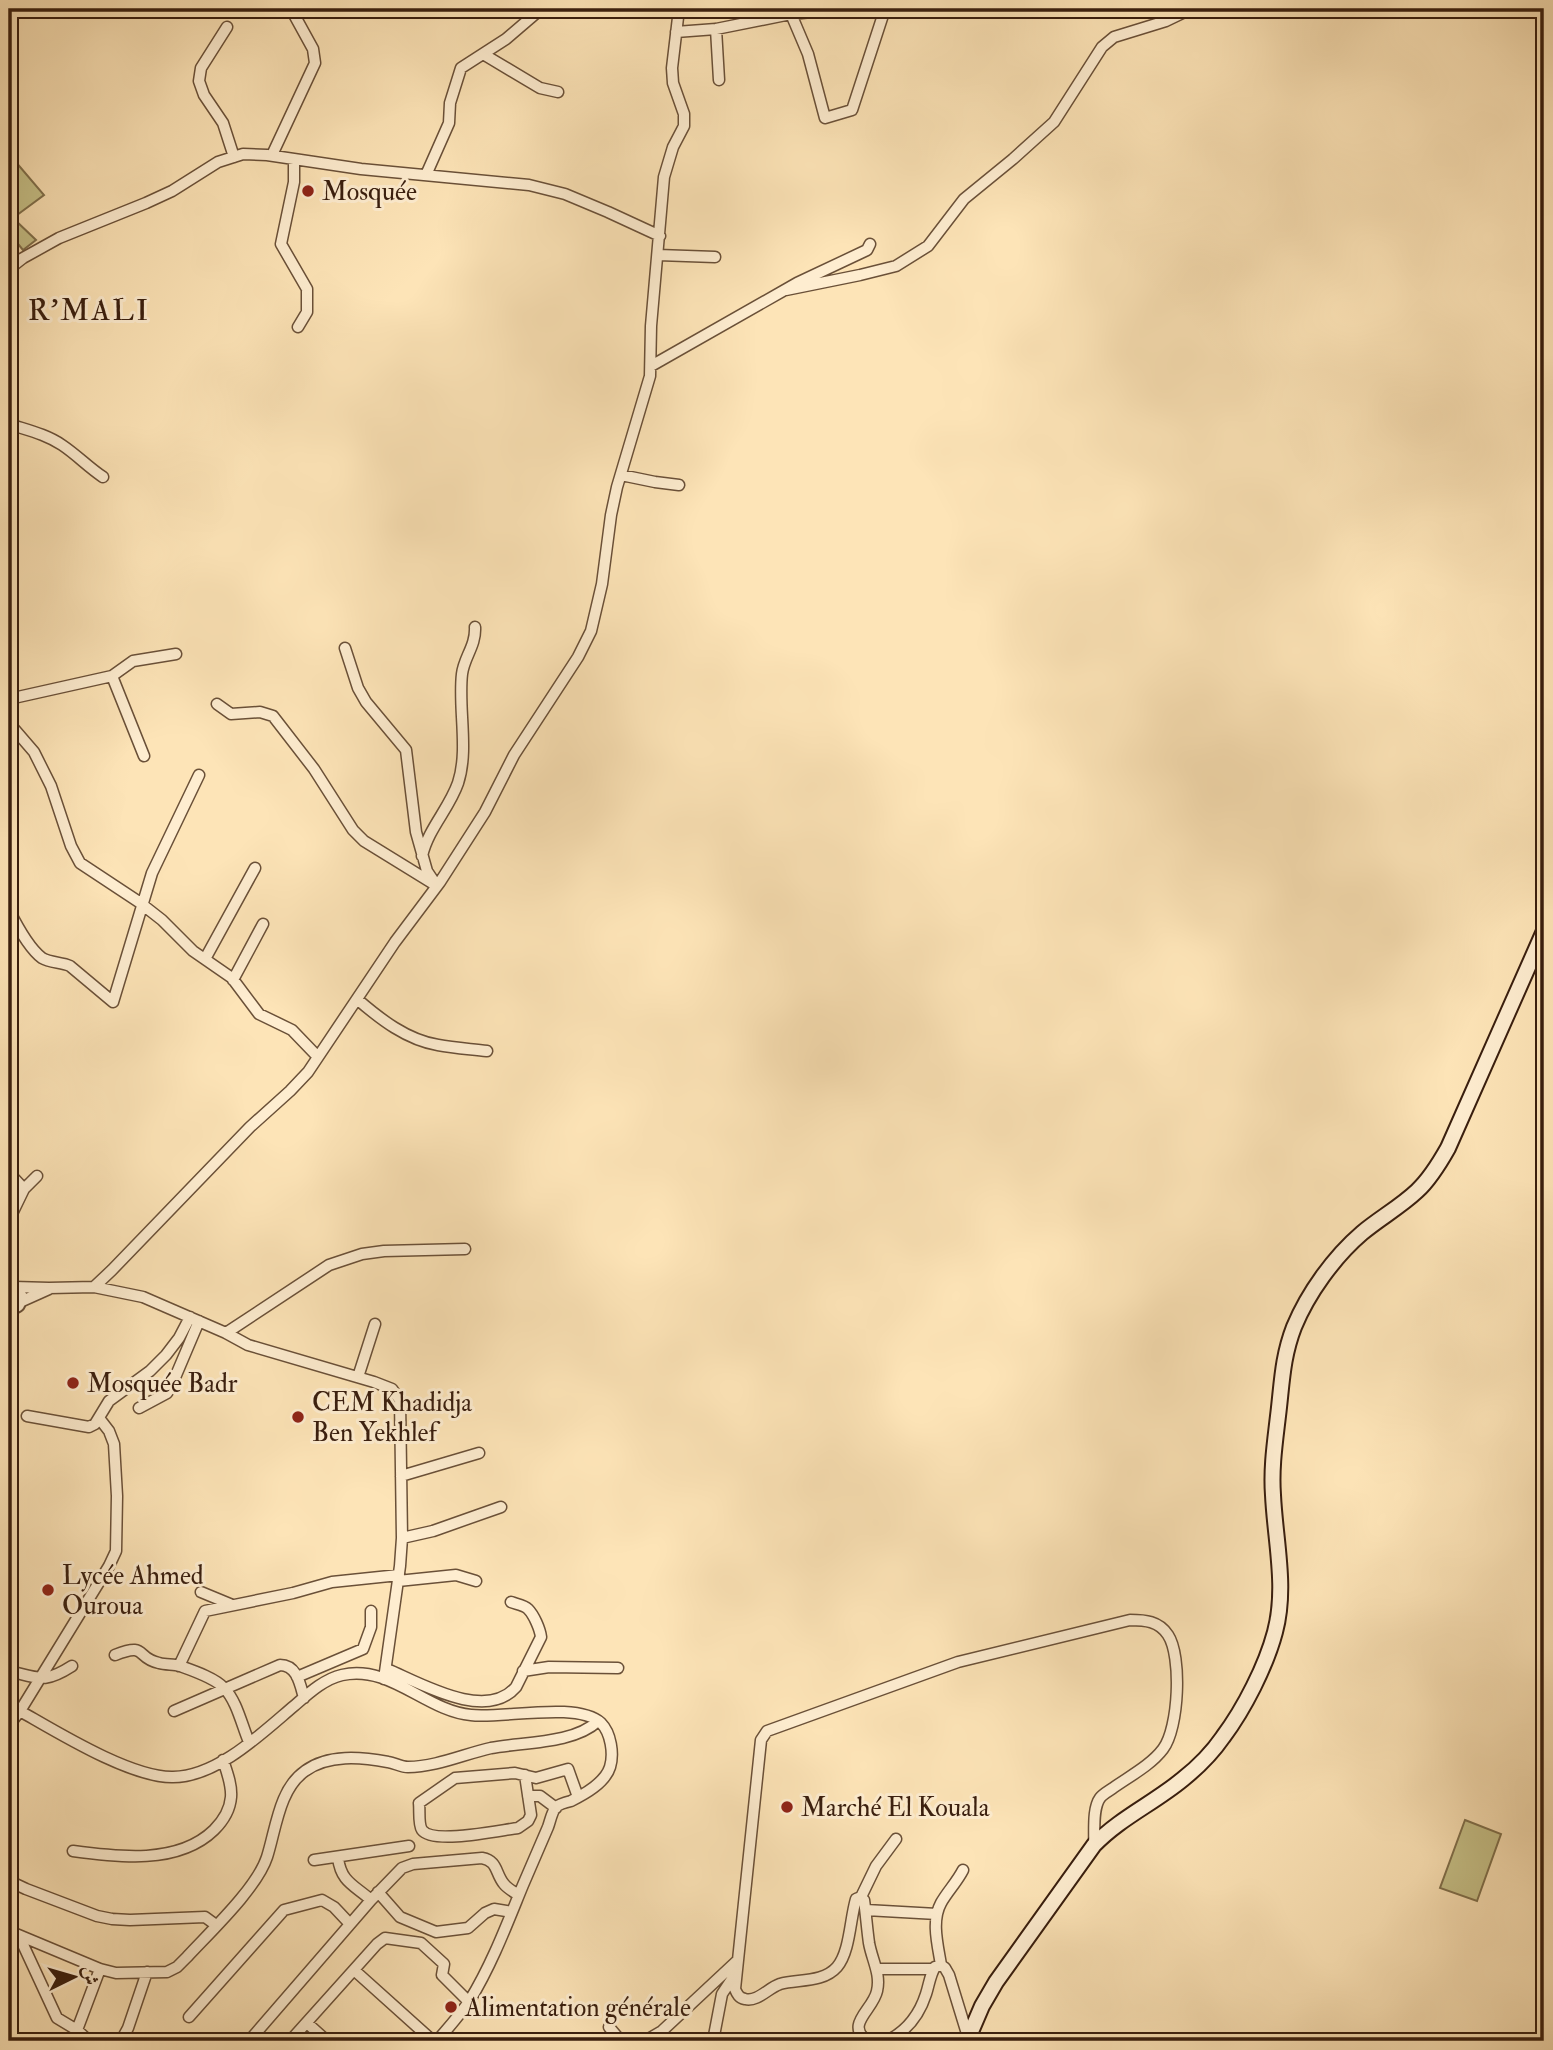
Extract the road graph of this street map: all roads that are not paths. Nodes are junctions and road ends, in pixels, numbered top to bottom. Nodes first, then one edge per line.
1 (291, 9) edge
2 (541, 9) edge
3 (679, 9) edge
4 (844, 9) edge
5 (885, 9) edge
6 (1191, 9) edge
7 (816, 10) edge
8 (791, 13) junction
9 (758, 14) edge
10 (227, 27) dead end
11 (716, 29) junction
12 (676, 32) junction
13 (483, 54) junction
14 (719, 80) dead end
15 (558, 92) dead end
16 (272, 155) junction
17 (234, 157) junction
18 (294, 159) junction
19 (426, 175) junction
20 (660, 236) junction
21 (870, 244) dead end
22 (658, 254) junction
23 (715, 257) dead end
24 (9, 269) edge
25 (786, 290) junction
26 (298, 327) dead end
27 (651, 366) junction
28 (9, 424) edge
29 (621, 475) junction
30 (103, 477) dead end
31 (679, 485) dead end
32 (475, 627) dead end
33 (345, 648) dead end
34 (176, 654) dead end
35 (112, 677) junction
36 (9, 699) edge
37 (216, 704) dead end
38 (9, 723) edge
39 (144, 756) dead end
40 (199, 775) dead end
41 (422, 857) junction
42 (255, 868) dead end
43 (437, 886) junction
44 (144, 906) junction
45 (9, 910) edge
46 (263, 924) dead end
47 (1544, 931) edge
48 (205, 959) junction
49 (233, 980) junction
50 (357, 999) junction
51 (487, 1051) dead end
52 (318, 1057) junction
53 (9, 1173) edge
54 (37, 1176) dead end
55 (24, 1189) junction
56 (9, 1220) edge
57 (465, 1249) dead end
58 (94, 1286) junction
59 (11, 1287) edge
60 (49, 1288) junction
61 (12, 1308) edge
62 (194, 1319) junction
63 (375, 1324) dead end
64 (226, 1333) junction
65 (358, 1377) junction
66 (139, 1408) dead end
67 (27, 1416) dead end
68 (99, 1418) junction
69 (479, 1453) dead end
70 (401, 1476) junction
71 (501, 1507) dead end
72 (402, 1538) junction
73 (398, 1578) junction
74 (476, 1581) dead end
75 (201, 1592) dead end
76 (511, 1602) dead end
77 (232, 1604) junction
78 (371, 1611) dead end
79 (116, 1655) dead end
80 (178, 1665) junction
81 (72, 1666) dead end
82 (618, 1668) dead end
83 (9, 1671) edge
84 (523, 1671) junction
85 (386, 1674) junction
86 (297, 1677) junction
87 (40, 1678) junction
88 (225, 1688) junction
89 (304, 1698) junction
90 (20, 1711) junction
91 (174, 1711) dead end
92 (598, 1721) junction
93 (9, 1725) edge
94 (249, 1742) junction
95 (223, 1760) junction
96 (525, 1775) junction
97 (528, 1796) junction
98 (578, 1797) junction
99 (556, 1808) junction
100 (896, 1839) dead end
101 (1094, 1845) junction
102 (409, 1846) dead end
103 (73, 1851) dead end
104 (338, 1858) junction
105 (314, 1860) dead end
106 (963, 1870) dead end
107 (9, 1881) edge
108 (519, 1895) junction
109 (375, 1896) junction
110 (861, 1897) junction
111 (866, 1910) junction
112 (512, 1912) junction
113 (937, 1914) junction
114 (350, 1924) junction
115 (216, 1925) junction
116 (9, 1931) edge
117 (19, 1936) junction
118 (737, 1961) junction
119 (937, 1967) junction
120 (100, 1969) junction
121 (877, 1969) junction
122 (354, 1970) junction
123 (147, 1972) junction
124 (736, 1973) junction
125 (469, 2002) junction
126 (189, 2017) dead end
127 (307, 2023) junction
128 (608, 2027) dead end
129 (77, 2030) junction
130 (968, 2039) edge
131 (89, 2041) edge
132 (121, 2041) edge
133 (249, 2041) edge
134 (290, 2041) edge
135 (327, 2041) edge
136 (435, 2041) edge
137 (626, 2041) edge
138 (645, 2041) edge
139 (713, 2041) edge
140 (868, 2041) edge
141 (887, 2041) edge

1 - 16 street
2 - 13 street
3 - 12 street
4 - 7 street
5 - 8 street
6 - 25 street
7 - 8 street
8 - 9 street
9 - 11 street
10 - 17 street
11 - 12 street
11 - 14 street
12 - 20 street
13 - 15 street
13 - 19 street
16 - 17 street
16 - 18 street
17 - 24 street
18 - 19 street
18 - 26 street
19 - 20 street
20 - 22 street
21 - 25 street
22 - 23 street
22 - 27 street
25 - 27 street
27 - 29 street
28 - 30 street
29 - 31 street
29 - 43 street
32 - 41 street
33 - 41 street
34 - 35 street
35 - 36 street
35 - 39 street
37 - 43 street
38 - 44 street
40 - 44 street
41 - 43 street
42 - 48 street
43 - 50 street
44 - 45 street
44 - 48 street
46 - 49 street
47 - 101 main road
48 - 49 street
49 - 52 street
50 - 51 street
50 - 52 street
52 - 58 street
53 - 55 street
54 - 55 street
55 - 56 street
57 - 64 street
58 - 60 street
58 - 62 street
59 - 60 street
59 - 61 street
60 - 61 street
62 - 64 street
62 - 66 street
62 - 68 street
63 - 65 street
64 - 65 street
65 - 70 street
67 - 68 street
68 - 87 street
69 - 70 street
70 - 72 street
71 - 72 street
72 - 73 street
73 - 74 street
73 - 77 street
73 - 85 street
75 - 77 street
76 - 84 street
77 - 80 street
78 - 86 street
79 - 80 street
80 - 88 street
81 - 87 street
82 - 84 street
83 - 87 street
84 - 85 street
85 - 89 street
85 - 92 street
86 - 88 street
86 - 89 street
87 - 90 street
88 - 91 street
88 - 94 street
89 - 94 street
90 - 93 street
90 - 95 street
92 - 98 street
92 - 115 street
94 - 95 street
95 - 103 street
96 - 97 street
96 - 97 street
96 - 98 street
97 - 99 street
98 - 99 street
99 - 108 street
100 - 110 street
101 - 118 street
101 - 130 main road
102 - 104 street
104 - 105 street
104 - 109 street
106 - 113 street
107 - 115 street
108 - 109 street
108 - 112 street
109 - 112 street
109 - 114 street
110 - 111 street
110 - 124 street
111 - 113 street
111 - 121 street
112 - 125 street
113 - 119 street
114 - 126 street
114 - 133 street
115 - 123 street
116 - 117 street
117 - 120 street
117 - 129 street
118 - 124 street
118 - 138 street
119 - 121 street
119 - 130 street
119 - 141 street
120 - 123 street
120 - 129 street
121 - 140 street
122 - 125 street
122 - 127 street
122 - 136 street
123 - 132 street
124 - 139 street
125 - 136 street
127 - 134 street
127 - 135 street
128 - 137 street
129 - 131 street

